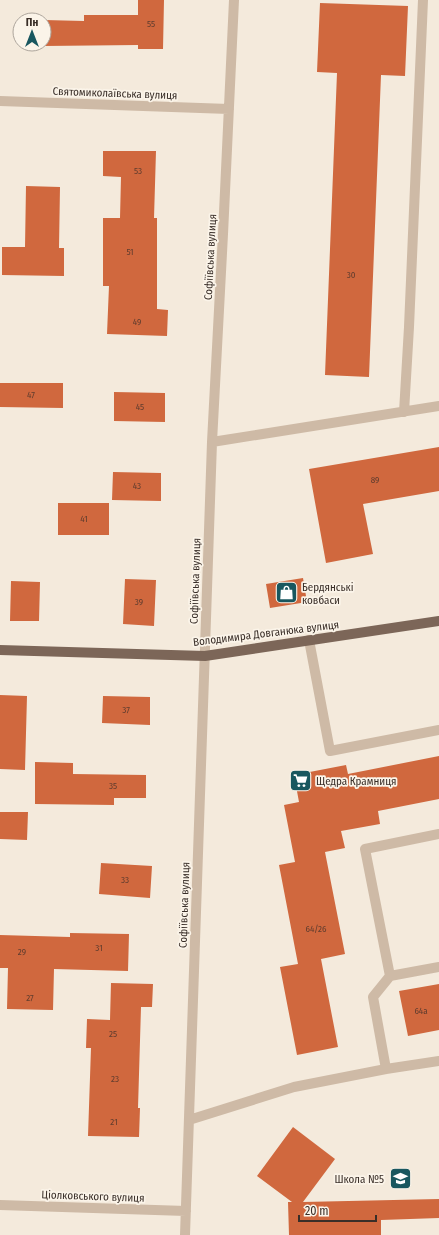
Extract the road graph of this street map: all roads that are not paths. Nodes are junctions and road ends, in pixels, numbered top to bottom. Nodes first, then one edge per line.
1 (234, 0) edge
2 (423, 0) edge
3 (0, 101) edge
4 (229, 109) junction
5 (439, 406) edge
6 (404, 412) junction
7 (212, 442) junction
8 (439, 621) edge
9 (309, 640) junction
10 (0, 650) edge
11 (205, 656) junction
12 (439, 730) edge
13 (439, 834) edge
14 (439, 967) edge
15 (390, 976) junction
16 (439, 1061) edge
17 (386, 1070) junction
18 (189, 1120) junction
19 (0, 1205) edge
20 (186, 1211) junction
21 (185, 1235) edge

1 - 4 street, Софіївська вулиця
2 - 6 street
3 - 4 street, Святомиколаївська вулиця
4 - 7 street, Софіївська вулиця
5 - 6 street
6 - 7 street
7 - 11 street, Софіївська вулиця
8 - 9 main road, Володимира Довганюка вулиця
9 - 11 main road, Володимира Довганюка вулиця
9 - 12 street
10 - 11 main road, Володимира Довганюка вулиця
11 - 18 street, Софіївська вулиця
13 - 15 street
14 - 15 street
15 - 17 street
16 - 17 street
17 - 18 street
18 - 20 street, Софіївська вулиця
19 - 20 street, Ціолковського вулиця
20 - 21 street, Софіївська вулиця

